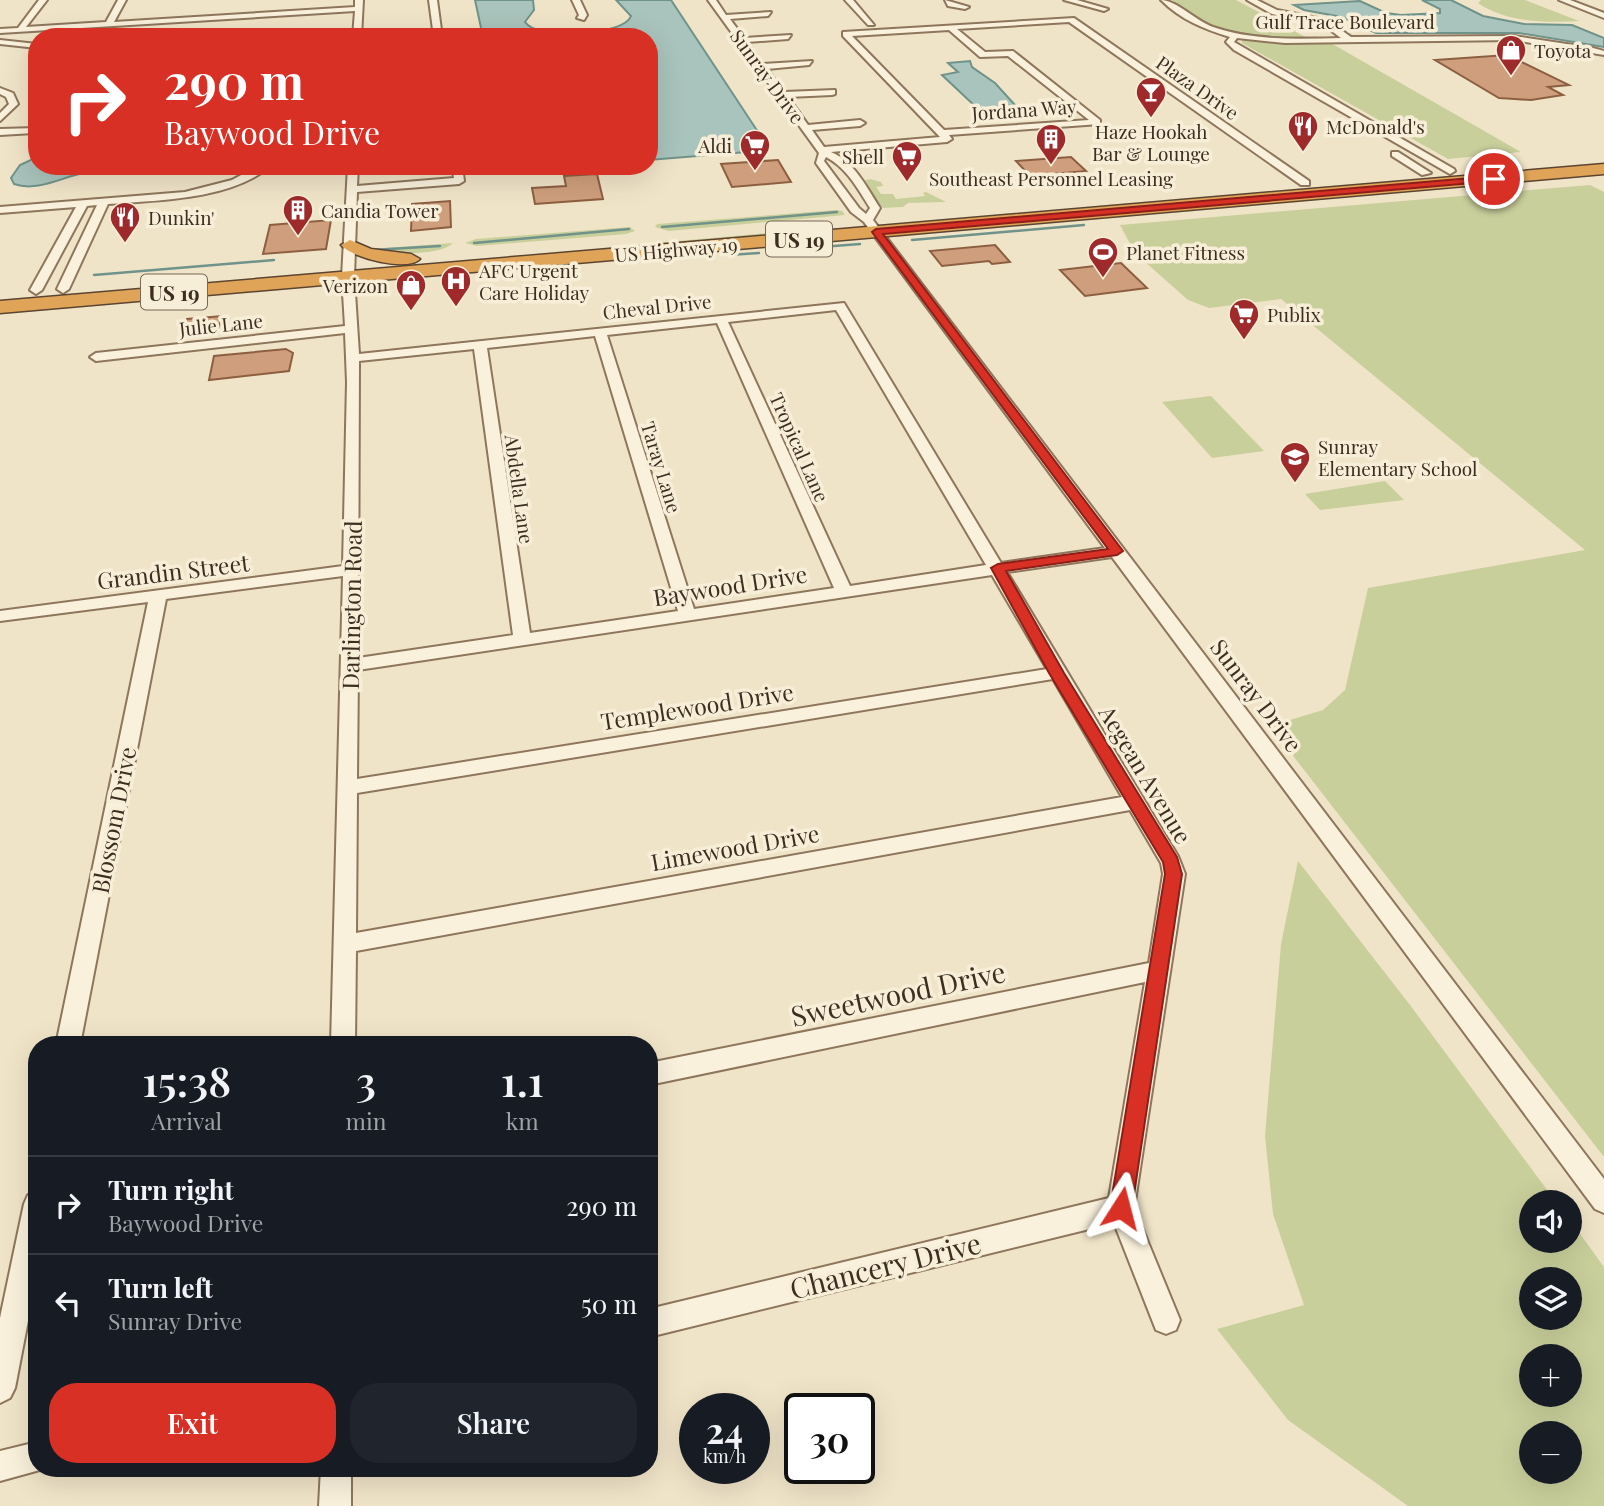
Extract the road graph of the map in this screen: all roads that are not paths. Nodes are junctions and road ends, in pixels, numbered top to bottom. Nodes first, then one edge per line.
1 (43, 0) edge
2 (122, 0) edge
3 (433, 0) edge
4 (576, 0) edge
5 (712, 0) edge
6 (849, 0) edge
7 (948, 0) edge
8 (1068, 0) edge
9 (1165, 0) edge
10 (1251, 0) edge
11 (1563, 0) edge
12 (358, 5) edge
13 (964, 7) dead end
14 (1104, 9) dead end
15 (193, 10) dead end
16 (768, 14) dead end
17 (1604, 16) edge
18 (724, 17) junction
19 (581, 18) dead end
20 (189, 20) junction
21 (1071, 20) joint
22 (871, 23) dead end
23 (108, 25) junction
24 (55, 28) edge
25 (358, 28) edge
26 (437, 28) edge
27 (951, 28) junction
28 (20, 30) junction
29 (28, 30) edge
30 (0, 31) edge
31 (1236, 35) junction
32 (788, 37) dead end
33 (743, 40) junction
34 (1350, 40) junction
35 (0, 41) edge
36 (28, 45) edge
37 (1604, 55) edge
38 (809, 63) dead end
39 (762, 67) junction
40 (0, 91) edge
41 (832, 92) dead end
42 (783, 95) junction
43 (1335, 105) junction
44 (0, 118) edge
45 (860, 123) dead end
46 (806, 128) junction
47 (28, 130) edge
48 (1358, 131) dead end
49 (0, 132) edge
50 (942, 133) junction
51 (1381, 145) dead end
52 (823, 151) junction
53 (1604, 158) edge
54 (1604, 169) edge
55 (1450, 171) junction
56 (1426, 173) junction
57 (249, 175) edge
58 (354, 175) edge
59 (458, 175) edge
60 (1305, 183) junction
61 (353, 189) junction
62 (1276, 198) junction
63 (101, 208) junction
64 (81, 209) junction
65 (0, 210) edge
66 (872, 226) junction
67 (350, 245) junction
68 (408, 266) junction
69 (349, 271) junction
70 (63, 289) junction
71 (36, 290) junction
72 (0, 293) edge
73 (0, 300) edge
74 (349, 301) junction
75 (840, 306) joint
76 (0, 307) edge
77 (721, 319) junction
78 (350, 329) junction
79 (600, 331) junction
80 (480, 344) junction
81 (96, 357) dead end
82 (354, 358) junction
83 (1117, 551) junction
84 (998, 568) junction
85 (352, 570) junction
86 (844, 591) junction
87 (158, 596) junction
88 (687, 614) junction
89 (0, 616) edge
90 (522, 640) junction
91 (350, 665) junction
92 (1056, 673) junction
93 (346, 788) junction
94 (1135, 802) junction
95 (344, 944) junction
96 (1159, 970) junction
97 (70, 1036) edge
98 (343, 1036) edge
99 (658, 1072) edge
100 (1604, 1200) edge
101 (1121, 1208) junction
102 (28, 1249) edge
103 (1166, 1320) dead end
104 (658, 1321) edge
105 (0, 1388) edge
106 (28, 1459) edge
107 (0, 1466) edge
108 (336, 1477) edge
109 (335, 1506) edge

1 - 28 street
2 - 23 street
3 - 26 street
4 - 19 street
5 - 18 street, Sunray Drive
6 - 22 street
7 - 13 street
8 - 14 street
9 - 31 street, Gulf Trace Boulevard
10 - 34 street
11 - 17 street
12 - 20 street
12 - 25 street
15 - 20 street
16 - 18 street
18 - 33 street, Sunray Drive
20 - 23 street
21 - 27 street, Jordana Way
21 - 60 street, Plaza Drive
23 - 24 street
27 - 50 street, Jordana Way
27 - 50 street, Jordana Way
28 - 29 street
28 - 30 street
31 - 34 street, Gulf Trace Boulevard
31 - 43 street
32 - 33 street
33 - 39 street, Sunray Drive
34 - 37 street, Gulf Trace Boulevard
35 - 36 street
38 - 39 street
39 - 42 street, Sunray Drive
40 - 44 street
41 - 42 street
42 - 46 street, Sunray Drive
43 - 48 street
43 - 55 street
45 - 46 street
46 - 52 street, Sunray Drive
47 - 49 street
50 - 52 street, Jordana Way
51 - 56 street
52 - 66 street, Sunray Drive
52 - 66 street, Sunray Drive
53 - 55 highway, US Highway 19 / US 19
54 - 62 highway, US Highway 19 / US 19
55 - 56 highway, US Highway 19 / US 19
55 - 62 highway
56 - 60 highway, US Highway 19 / US 19
57 - 63 street
58 - 61 street, Darlington Road
59 - 61 street
60 - 66 highway, US Highway 19 / US 19
61 - 67 street, Darlington Road
62 - 66 highway, US Highway 19 / US 19
63 - 64 street
63 - 70 street
64 - 65 street
64 - 71 street
66 - 68 highway, US Highway 19 / US 19
66 - 83 street, Sunray Drive
67 - 68 highway
67 - 69 street, Darlington Road
68 - 69 highway, US Highway 19 / US 19
68 - 74 highway
69 - 70 highway, US Highway 19 / US 19
69 - 74 street, Darlington Road
69 - 76 highway, US Highway 19 / US 19
70 - 71 highway, US Highway 19 / US 19
70 - 73 highway
71 - 72 highway, US Highway 19 / US 19
74 - 78 street, Darlington Road
75 - 77 street, Cheval Drive
75 - 84 street, Aegean Avenue
77 - 79 street, Cheval Drive
77 - 86 street, Tropical Lane
78 - 81 street, Julie Lane
78 - 82 street, Darlington Road
79 - 80 street, Cheval Drive
79 - 88 street, Taray Lane
80 - 82 street, Cheval Drive
80 - 90 street, Abdella Lane
82 - 85 street, Darlington Road
83 - 84 street, Baywood Drive
83 - 100 street, Sunray Drive
84 - 86 street, Baywood Drive
84 - 92 street, Aegean Avenue
85 - 87 street, Grandin Street
85 - 91 street, Darlington Road
86 - 88 street, Baywood Drive
87 - 89 street, Grandin Street
87 - 97 street, Blossom Drive
88 - 90 street, Baywood Drive
90 - 91 street, Baywood Drive
91 - 93 street, Darlington Road
92 - 93 street, Templewood Drive
92 - 94 street, Aegean Avenue
93 - 95 street, Darlington Road
94 - 95 street, Limewood Drive
94 - 96 street, Aegean Avenue
95 - 98 street, Darlington Road
96 - 99 street, Sweetwood Drive
96 - 101 street, Aegean Avenue
101 - 103 street
101 - 104 street, Chancery Drive
102 - 105 street
106 - 107 street
108 - 109 street

